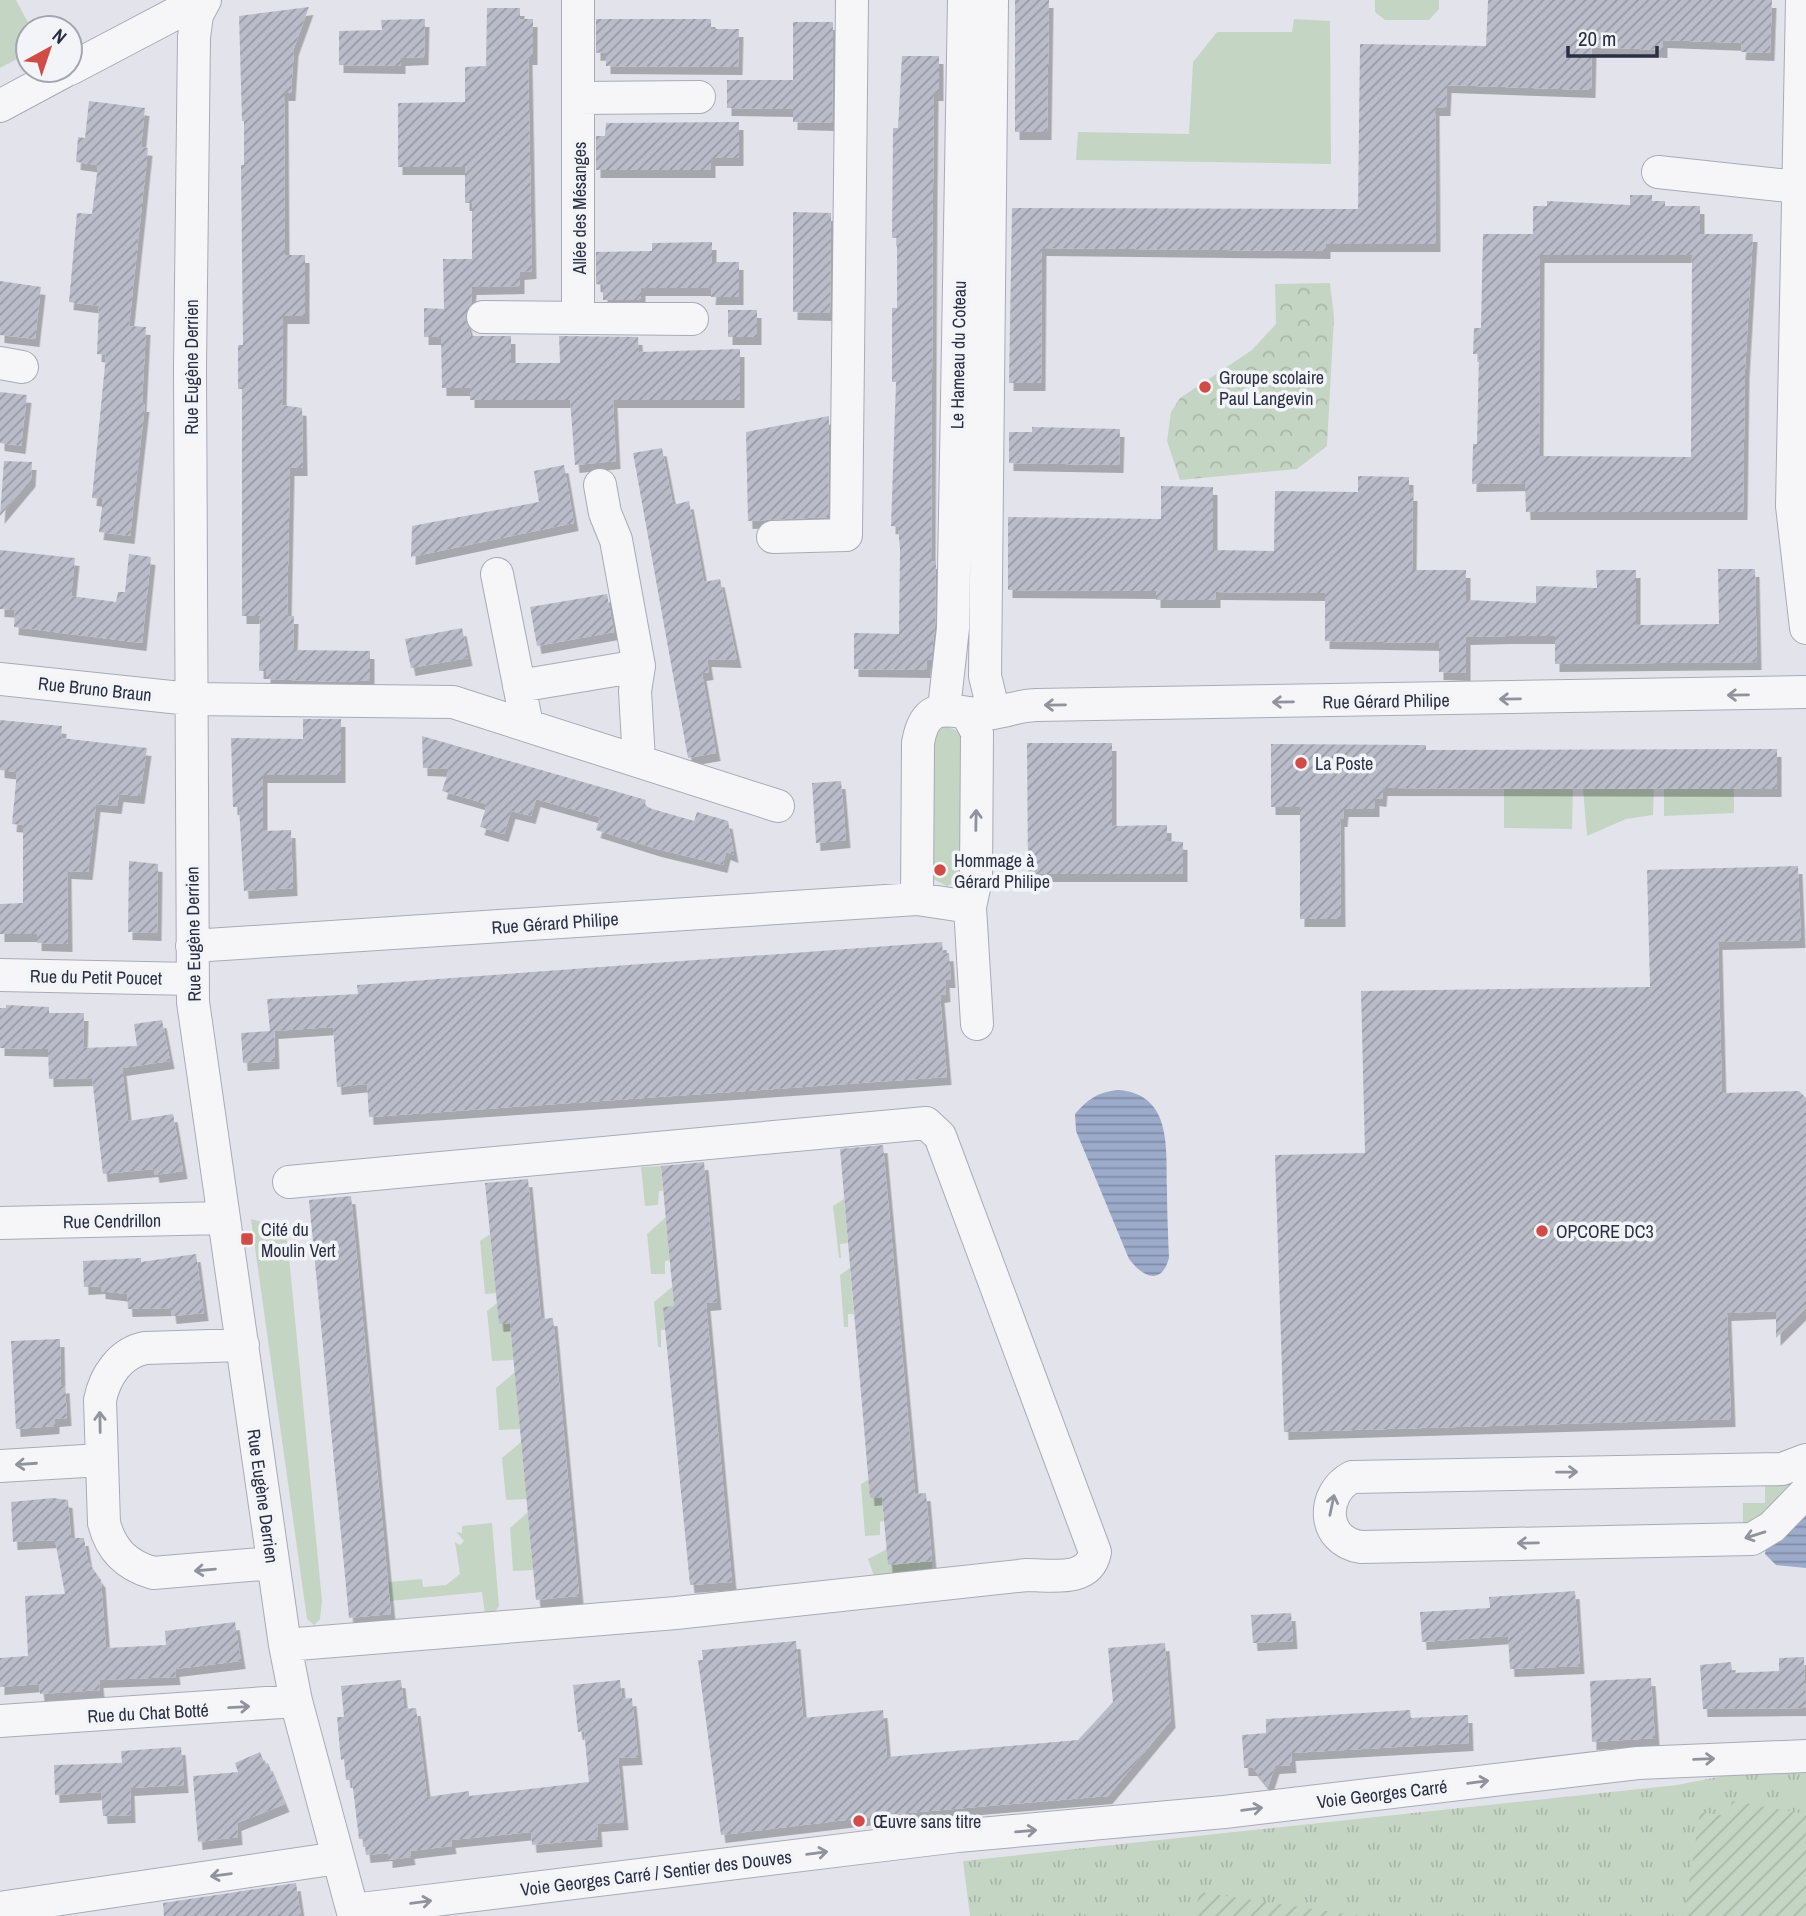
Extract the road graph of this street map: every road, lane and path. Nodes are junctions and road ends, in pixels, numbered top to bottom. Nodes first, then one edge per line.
1 (203, 0) edge
2 (578, 0) edge
3 (852, 0) edge
4 (964, 0) edge
5 (992, 0) edge
6 (1802, 0) edge
7 (84, 61) edge
8 (41, 84) edge
9 (699, 97) dead end
10 (579, 98) junction
11 (0, 106) edge
12 (1658, 172) dead end
13 (1798, 187) junction
14 (483, 317) dead end
15 (578, 318) junction
16 (692, 319) dead end
17 (600, 485) dead end
18 (773, 537) dead end
19 (497, 574) dead end
20 (1806, 628) edge
21 (639, 666) junction
22 (0, 679) edge
23 (519, 687) junction
24 (1806, 692) edge
25 (190, 699) junction
26 (969, 712) junction
27 (527, 725) junction
28 (639, 761) junction
29 (778, 806) dead end
30 (917, 900) junction
31 (970, 908) junction
32 (192, 946) junction
33 (0, 975) edge
34 (193, 979) junction
35 (977, 1024) dead end
36 (289, 1182) dead end
37 (224, 1218) junction
38 (0, 1223) edge
39 (243, 1345) junction
40 (101, 1460) junction
41 (1806, 1461) edge
42 (0, 1466) edge
43 (1806, 1492) edge
44 (272, 1563) junction
45 (285, 1645) junction
46 (296, 1701) junction
47 (0, 1721) edge
48 (1806, 1756) edge
49 (958, 1836) joint
50 (338, 1858) junction
51 (0, 1908) edge
52 (354, 1913) edge

1 - 7 street
1 - 25 street, Rue Eugène Derrien
2 - 10 street, Allée des Mésanges
3 - 18 street
4 - 26 street, Le Hameau du Coteau
5 - 26 street
6 - 13 street
8 - 11 street
9 - 10 street
10 - 15 street, Allée des Mésanges
12 - 13 street
13 - 20 street
14 - 15 street
15 - 16 street
17 - 21 street
19 - 23 street
21 - 23 street
21 - 28 street
22 - 25 street, Rue Bruno Braun
23 - 27 street
24 -> 26 street, Rue Gérard Philipe
25 - 27 street, Rue Bruno Braun
25 - 32 street, Rue Eugène Derrien
26 - 30 street
31 -> 26 street
27 - 28 street, Rue Bruno Braun
28 - 29 street, Rue Bruno Braun
30 - 31 street, Rue Gérard Philipe
30 - 32 street, Rue Gérard Philipe
31 - 35 street
32 - 34 street, Rue Eugène Derrien
33 - 34 street, Rue du Petit Poucet
34 - 37 street, Rue Eugène Derrien
36 - 45 street
37 - 38 street, Rue Cendrillon
37 - 39 street, Rue Eugène Derrien
40 -> 39 street
39 - 44 street, Rue Eugène Derrien
40 -> 42 street
44 -> 40 street
43 -> 41 street
44 - 45 street, Rue Eugène Derrien
45 - 46 street, Rue Eugène Derrien
47 -> 46 street, Rue du Chat Botté
46 - 50 street, Rue Eugène Derrien
49 -> 48 street, Voie Georges Carré
52 -> 49 street, Voie Georges Carré / Sentier des Douves
50 -> 51 street
50 - 52 street, Rue Eugène Derrien

